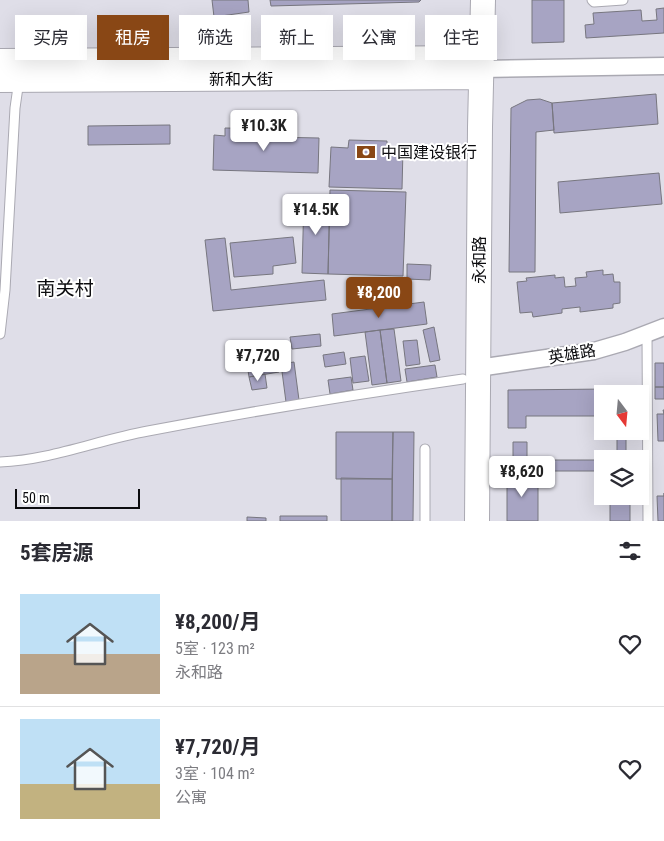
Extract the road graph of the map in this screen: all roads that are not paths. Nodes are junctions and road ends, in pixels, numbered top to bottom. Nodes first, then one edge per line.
1 (467, 0) edge
2 (483, 0) edge
3 (592, 0) edge
4 (623, 0) edge
5 (0, 61) edge
6 (664, 66) edge
7 (475, 68) junction
8 (10, 80) edge
9 (664, 328) edge
10 (0, 334) edge
11 (647, 334) junction
12 (470, 374) junction
13 (425, 449) dead end
14 (0, 462) edge
15 (425, 521) edge
16 (462, 521) edge
17 (477, 521) edge
18 (648, 521) edge

1 - 7 main road, 永和路
2 - 7 main road, 永和路
3 - 4 lane
5 - 7 main road, 新和大街
6 - 7 street
7 - 8 main road, 新和大街
7 - 12 main road, 永和路
8 - 10 lane
9 - 11 street, 英雄路
11 - 12 street, 英雄路
11 - 18 lane
12 - 14 lane
12 - 16 main road, 永和路
12 - 17 main road, 永和路
13 - 15 lane

